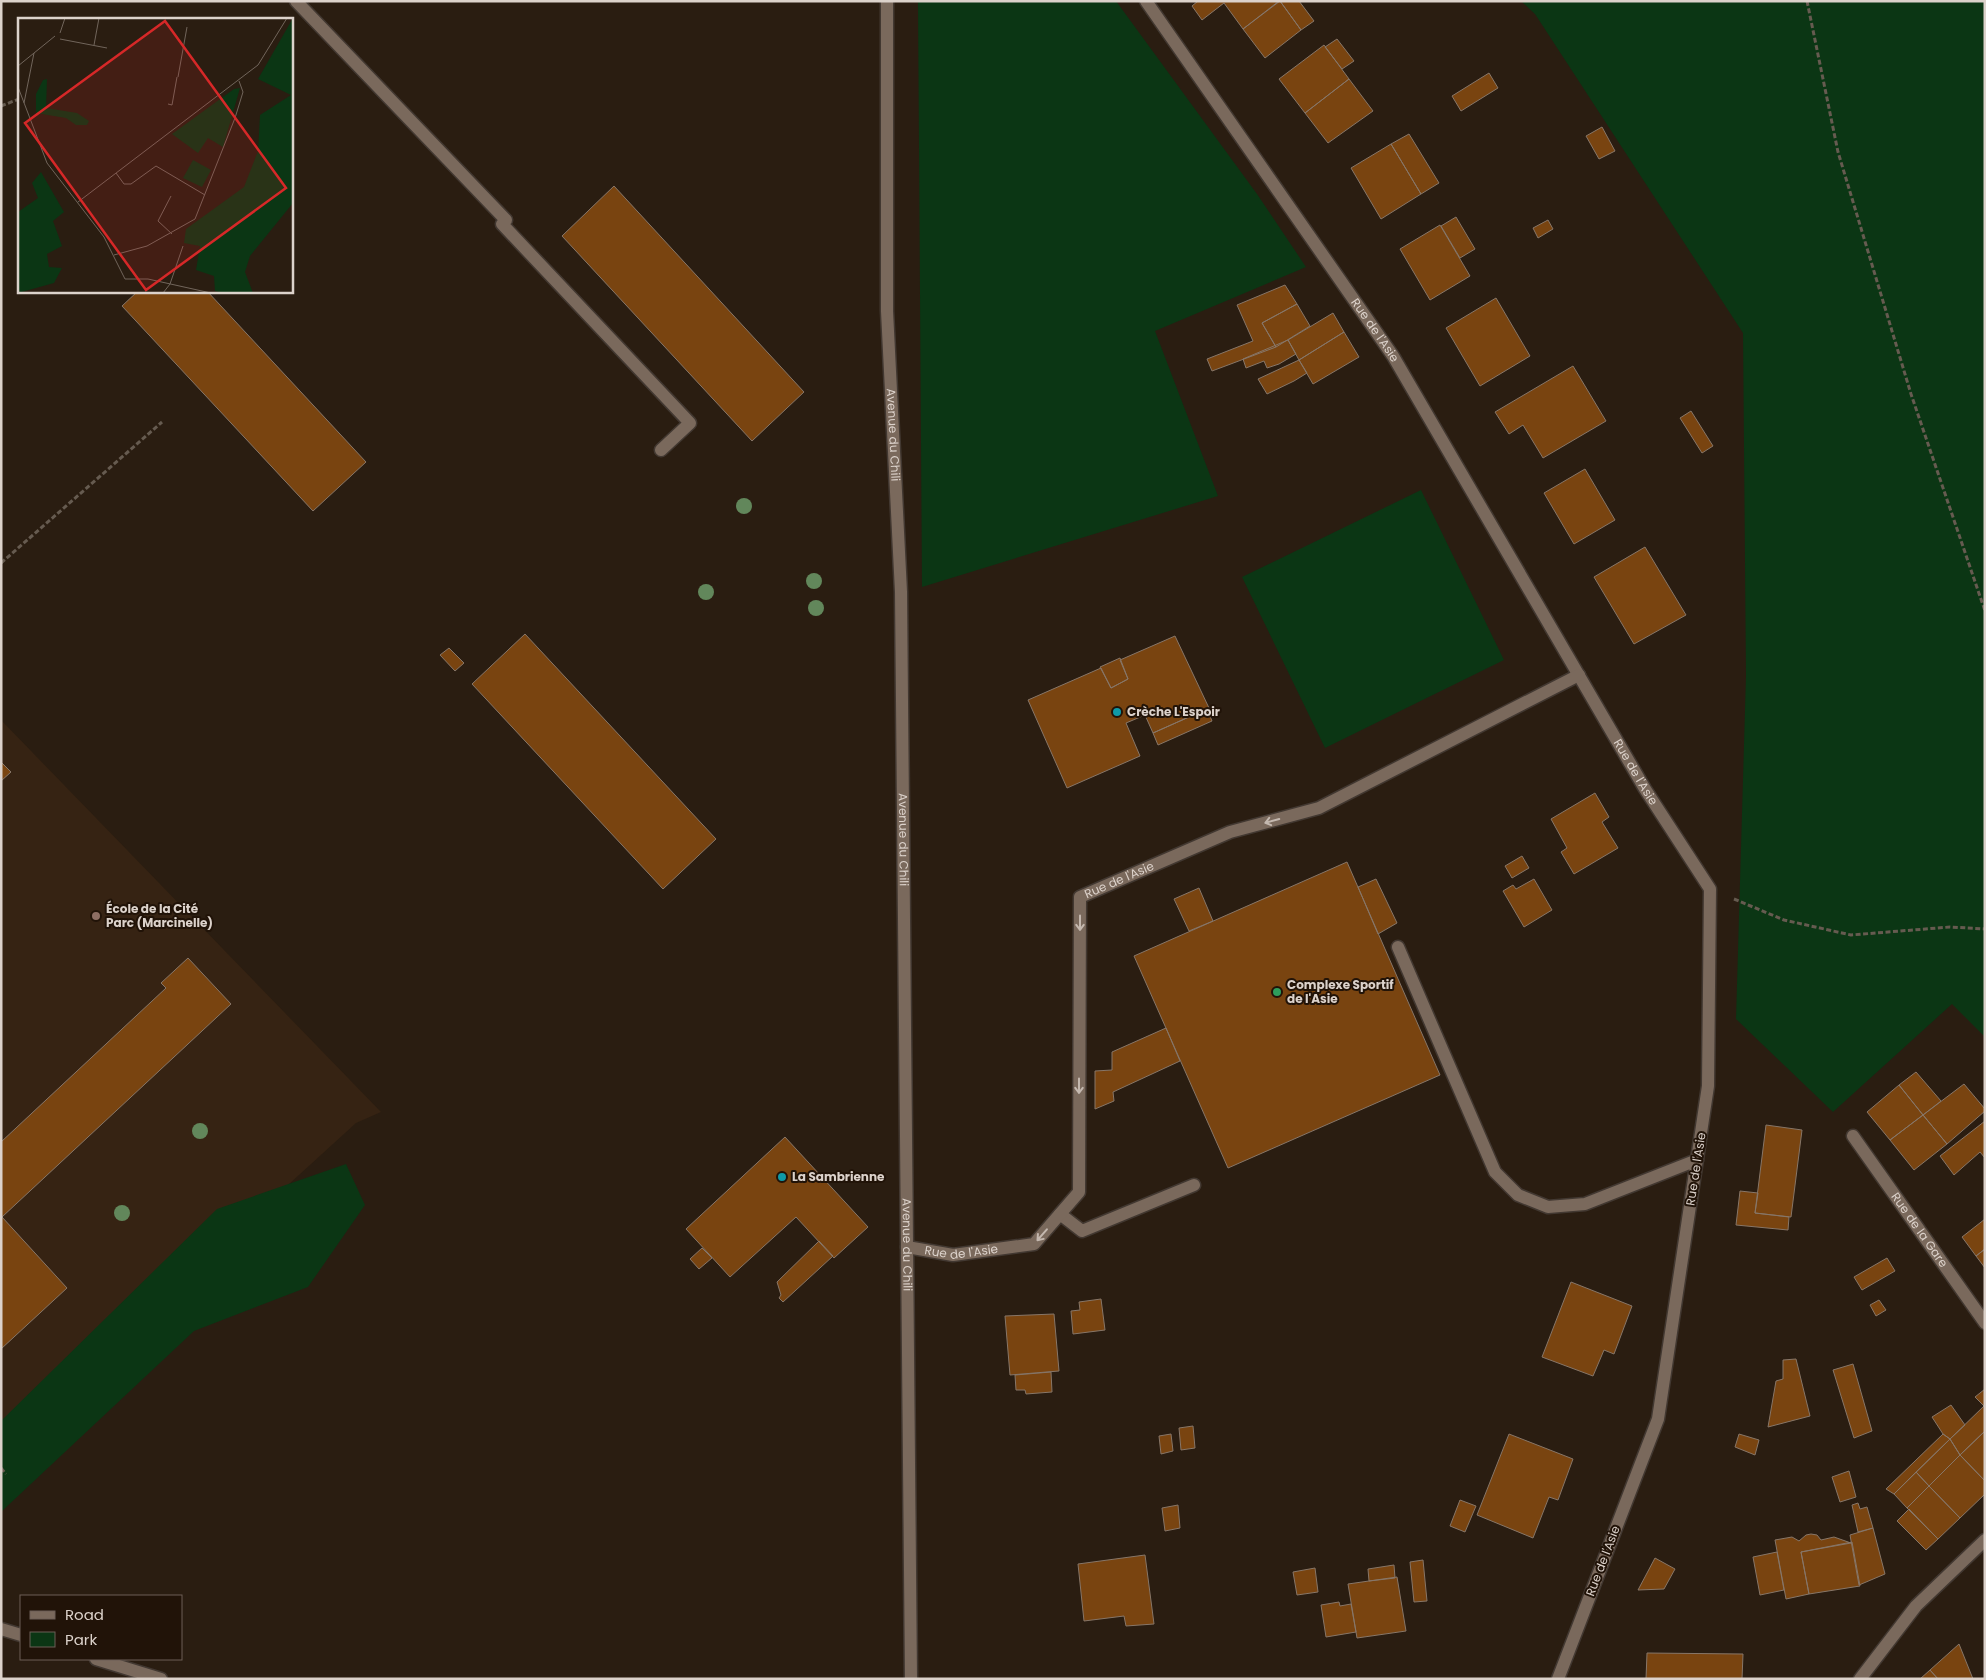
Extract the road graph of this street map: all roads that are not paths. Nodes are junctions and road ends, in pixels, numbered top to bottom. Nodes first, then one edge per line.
1 (296, 1) edge
2 (887, 1) edge
3 (1146, 1) edge
4 (661, 450) dead end
5 (1579, 675) junction
6 (1398, 947) dead end
7 (1853, 1136) dead end
8 (1697, 1160) junction
9 (1194, 1185) dead end
10 (1060, 1214) junction
11 (908, 1246) junction
12 (1985, 1323) edge
13 (1985, 1540) edge
14 (1, 1629) edge
15 (20, 1635) edge
16 (99, 1660) edge
17 (161, 1679) edge
18 (912, 1679) edge
19 (1558, 1679) edge
20 (1860, 1679) edge

1 - 4 street
2 - 11 street, Avenue du Chili
3 - 5 street, Rue de l'Asie
5 - 8 street, Rue de l'Asie
5 -> 10 street, Rue de l'Asie
6 - 8 street
7 - 12 street, Rue de la Gare
8 - 19 street, Rue de l'Asie
9 - 10 street
10 -> 11 street, Rue de l'Asie
11 - 18 street, Avenue du Chili
13 - 20 street
14 - 15 street
16 - 17 street

